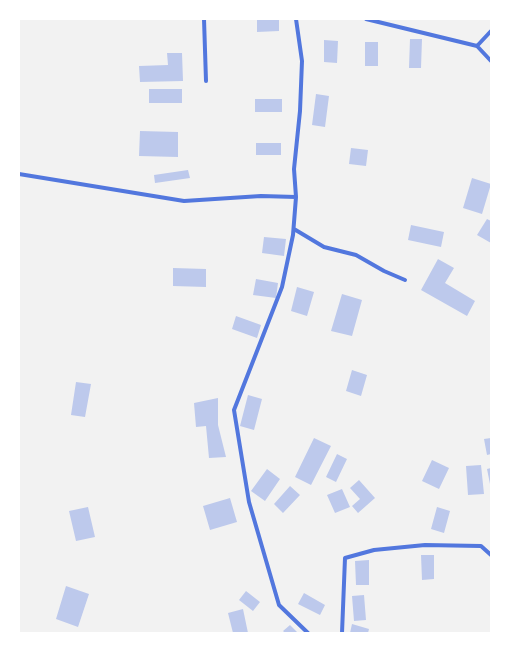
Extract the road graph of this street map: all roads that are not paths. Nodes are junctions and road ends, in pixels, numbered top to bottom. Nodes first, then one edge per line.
1 (204, 19) edge
2 (296, 19) edge
3 (366, 19) edge
4 (491, 31) edge
5 (477, 46) junction
6 (491, 61) edge
7 (206, 81) dead end
8 (19, 174) edge
9 (296, 197) junction
10 (294, 229) junction
11 (405, 280) dead end
12 (491, 555) edge
13 (308, 633) edge
14 (342, 633) edge

1 - 7 street
2 - 9 street
3 - 5 street
4 - 5 street
5 - 6 street
8 - 9 street
9 - 10 street
10 - 11 street
10 - 13 street
12 - 14 street

